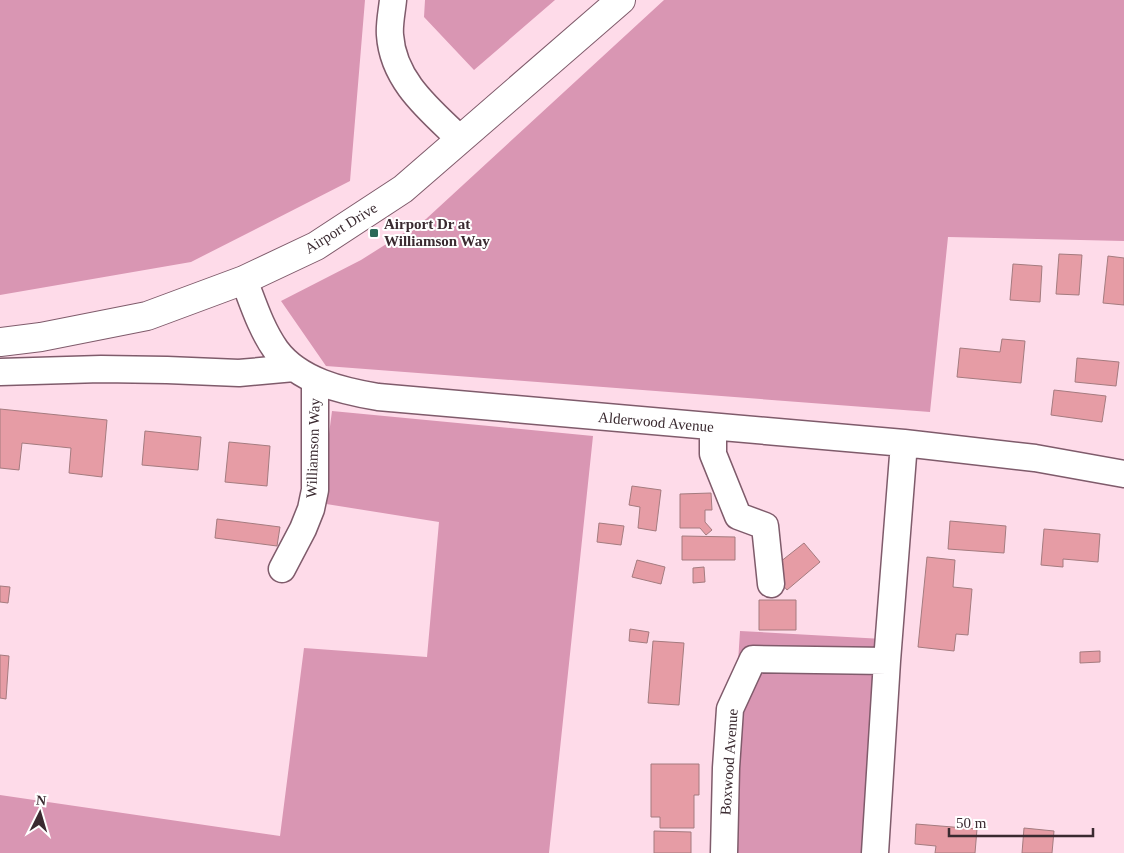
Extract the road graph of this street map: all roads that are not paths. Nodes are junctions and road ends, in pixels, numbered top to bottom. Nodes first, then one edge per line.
1 (393, 0) edge
2 (621, 0) edge
3 (460, 139) junction
4 (244, 280) junction
5 (0, 342) edge
6 (0, 372) edge
7 (304, 374) junction
8 (713, 427) junction
9 (904, 444) junction
10 (1124, 474) edge
11 (282, 569) dead end
12 (771, 584) dead end
13 (887, 662) junction
14 (724, 853) edge
15 (875, 853) edge

1 - 3 street
2 - 3 main road, Airport Drive
3 - 4 main road, Airport Drive
4 - 5 main road, Airport Drive
4 - 7 street, Alderwood Avenue
6 - 7 street
7 - 8 street, Alderwood Avenue
7 - 11 street, Williamson Way
8 - 9 street, Alderwood Avenue
8 - 12 street
9 - 10 street, Alderwood Avenue
9 - 13 street
13 - 14 street, Boxwood Avenue
13 - 15 street

